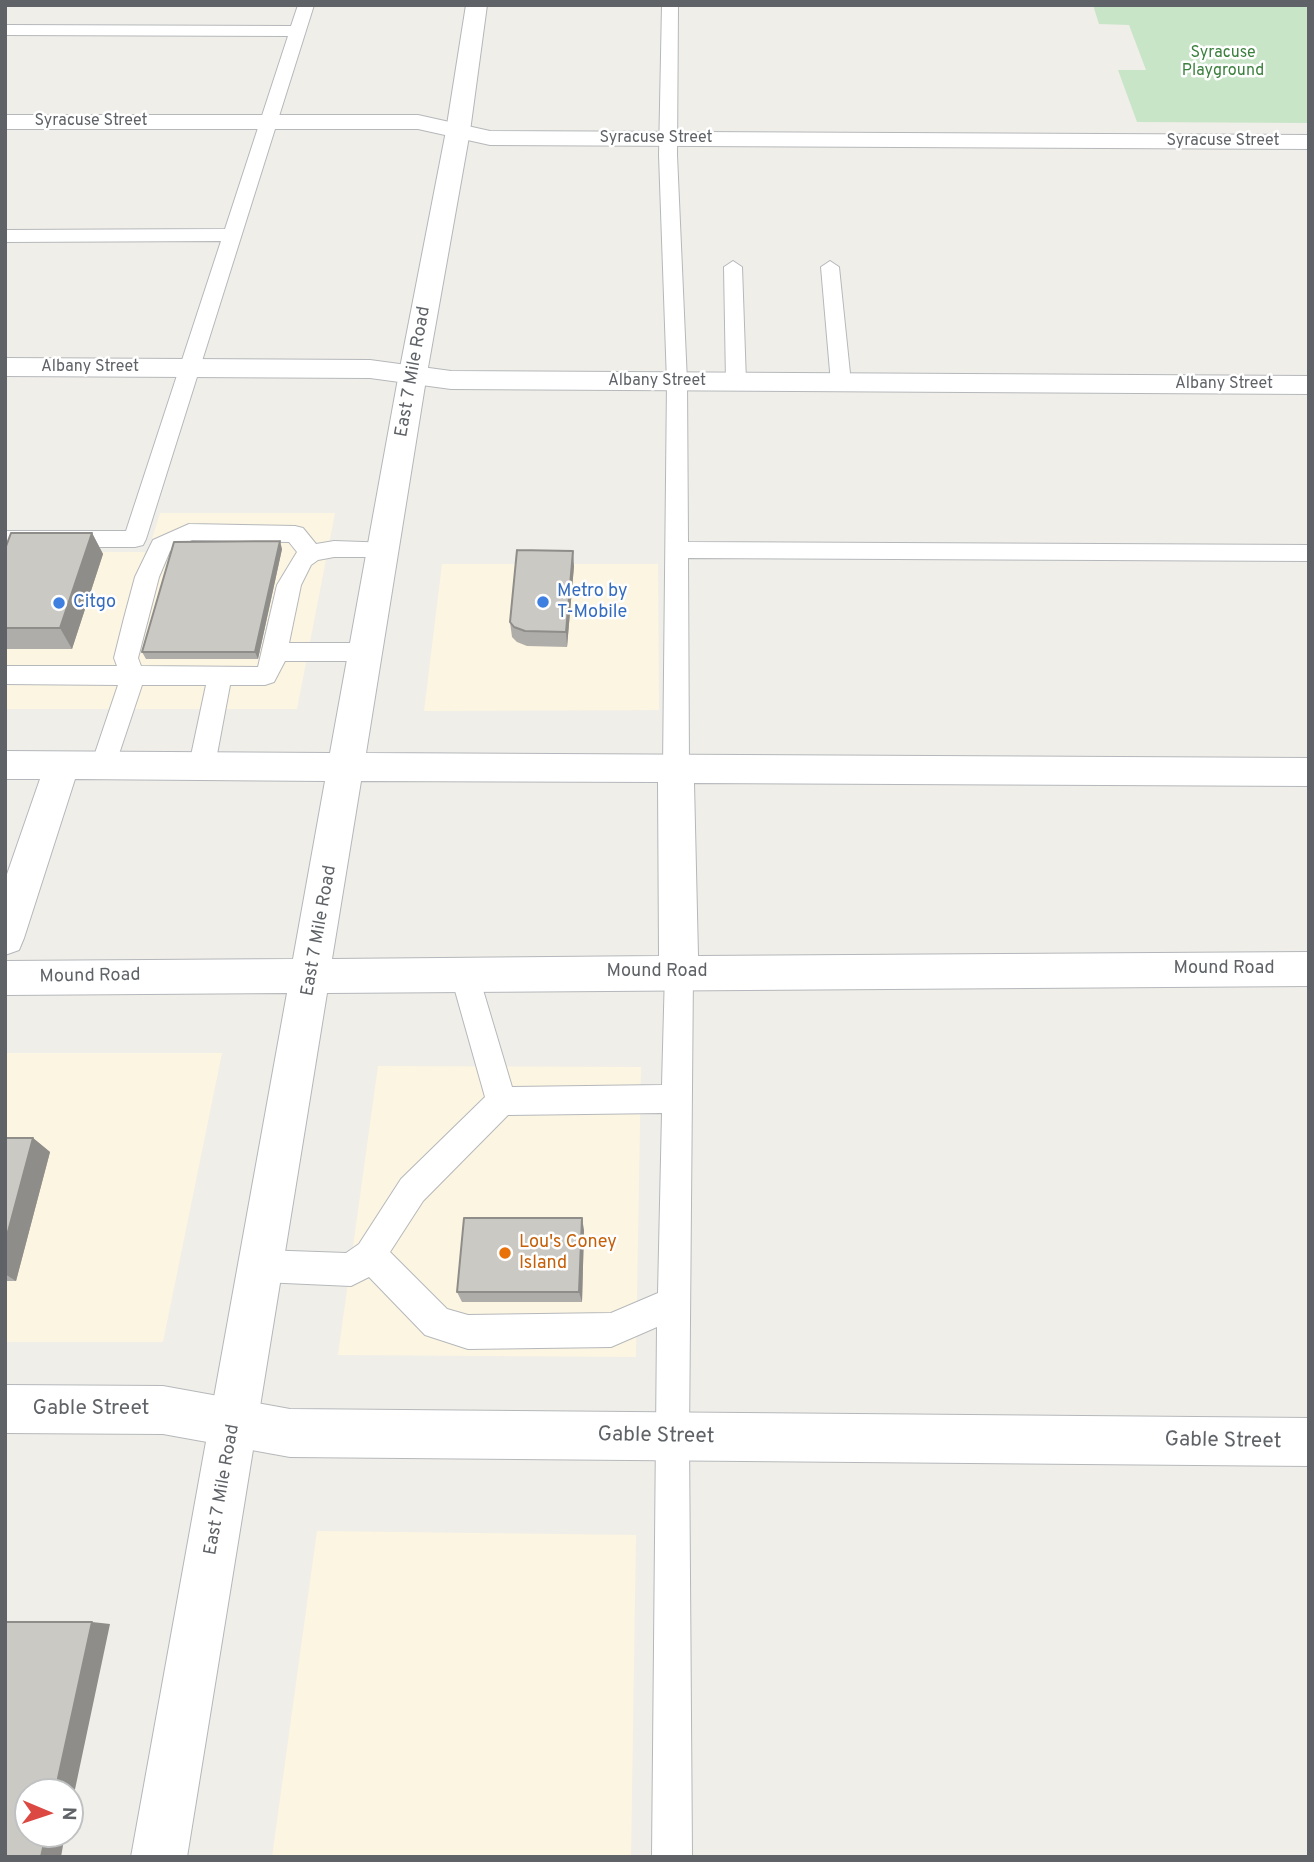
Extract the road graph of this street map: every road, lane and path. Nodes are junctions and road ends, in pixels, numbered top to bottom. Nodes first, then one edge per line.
1 (306, 5) edge
2 (477, 5) edge
3 (670, 5) edge
4 (5, 30) edge
5 (298, 31) junction
6 (5, 122) edge
7 (270, 122) junction
8 (458, 131) junction
9 (669, 139) junction
10 (1309, 142) edge
11 (233, 235) junction
12 (5, 236) edge
13 (733, 267) dead end
14 (830, 267) dead end
15 (5, 367) edge
16 (190, 368) junction
17 (413, 373) junction
18 (677, 382) junction
19 (736, 382) junction
20 (841, 383) junction
21 (1309, 386) edge
22 (5, 539) edge
23 (384, 550) junction
24 (676, 550) junction
25 (311, 552) junction
26 (1309, 553) edge
27 (275, 652) junction
28 (366, 652) junction
29 (220, 674) junction
30 (5, 675) edge
31 (133, 676) junction
32 (5, 765) edge
33 (62, 765) junction
34 (104, 765) junction
35 (202, 765) junction
36 (348, 765) junction
37 (676, 768) junction
38 (1309, 772) edge
39 (5, 938) edge
40 (1309, 969) edge
41 (679, 972) junction
42 (464, 973) junction
43 (312, 976) junction
44 (5, 978) edge
45 (677, 1099) junction
46 (501, 1101) junction
47 (370, 1255) junction
48 (262, 1266) junction
49 (674, 1303) junction
50 (5, 1409) edge
51 (235, 1421) junction
52 (672, 1437) junction
53 (1309, 1443) edge
54 (159, 1857) edge
55 (672, 1857) edge

1 - 5 lane
2 - 8 street, East 7 Mile Road
3 - 9 lane
4 - 5 lane
5 - 7 lane
6 - 7 street, Syracuse Street
7 - 8 street, Syracuse Street
7 - 11 lane
8 - 9 street, Syracuse Street
8 - 17 street, East 7 Mile Road
9 - 10 street, Syracuse Street
9 - 18 lane
11 - 12 lane
11 - 16 lane
13 - 19 lane
14 - 20 lane
15 - 16 street, Albany Street
16 - 17 street, Albany Street
16 - 22 lane
17 - 18 street, Albany Street
17 - 23 street, East 7 Mile Road
18 - 19 street, Albany Street
18 - 24 lane
19 - 20 street, Albany Street
20 - 21 street, Albany Street
23 - 25 lane
23 - 28 street, East 7 Mile Road
24 - 26 lane
24 - 37 lane
25 - 27 lane
25 - 31 lane
27 - 28 lane
27 - 29 lane
28 - 36 street, East 7 Mile Road
29 - 31 lane
29 - 35 lane
30 - 31 lane
31 - 34 lane
32 - 33 street
33 - 34 street
33 - 39 street
34 - 35 street
35 - 36 street
36 - 37 street
36 - 43 street, East 7 Mile Road
37 - 38 street
37 - 41 street
40 - 41 street, Mound Road
41 - 42 street, Mound Road
41 - 45 lane
42 - 43 street, Mound Road
42 - 46 lane
43 - 44 street, Mound Road
43 - 48 street, East 7 Mile Road
45 - 46 lane
45 - 49 lane
46 - 47 lane
47 - 48 lane
47 - 49 lane
48 - 51 street, East 7 Mile Road
49 - 52 lane
50 - 51 street, Gable Street
51 - 52 street, Gable Street
51 - 54 street, East 7 Mile Road
52 - 53 street, Gable Street
52 - 55 lane

